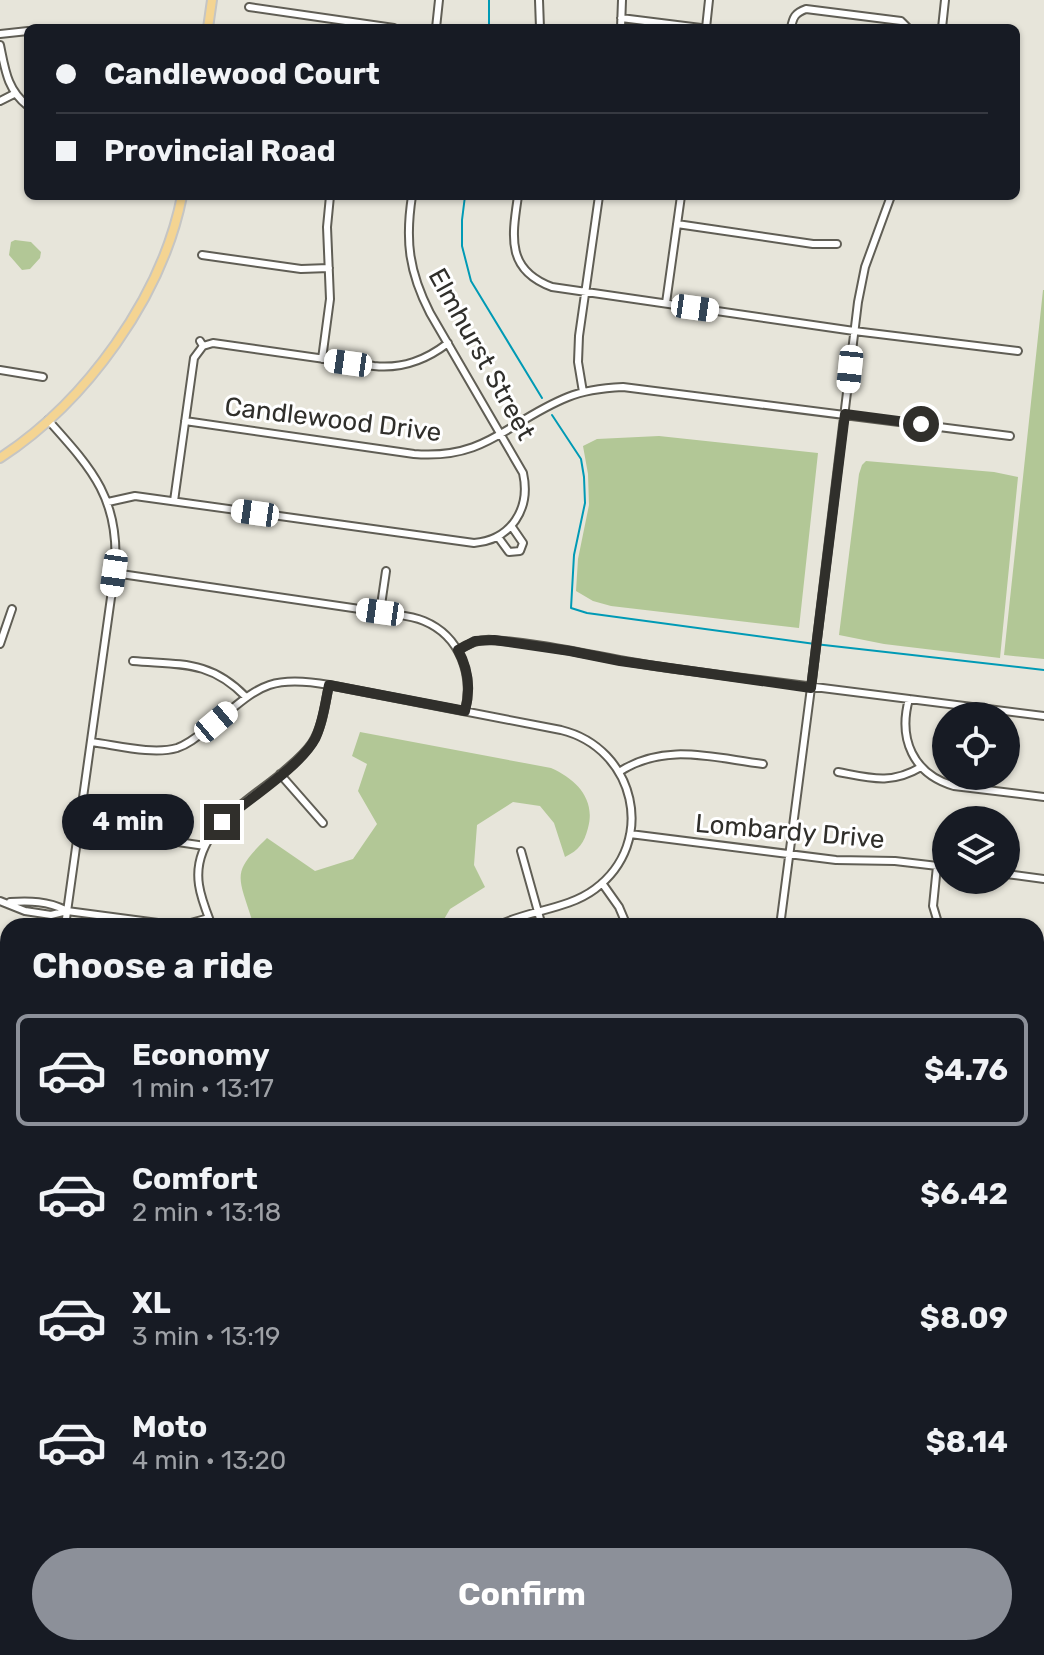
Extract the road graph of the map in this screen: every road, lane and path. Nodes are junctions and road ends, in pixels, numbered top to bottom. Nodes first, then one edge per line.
1 (212, 0) edge
2 (439, 0) edge
3 (539, 0) edge
4 (622, 0) edge
5 (709, 0) edge
6 (945, 0) edge
7 (249, 7) dead end
8 (621, 18) junction
9 (209, 24) edge
10 (348, 24) edge
11 (436, 24) edge
12 (540, 24) edge
13 (621, 24) edge
14 (670, 24) edge
15 (704, 24) edge
16 (791, 24) edge
17 (904, 24) edge
18 (942, 24) edge
19 (24, 31) edge
20 (0, 34) edge
21 (0, 45) edge
22 (14, 94) junction
23 (0, 101) edge
24 (24, 103) edge
25 (181, 200) edge
26 (330, 200) edge
27 (412, 200) edge
28 (518, 200) edge
29 (598, 200) edge
30 (680, 200) edge
31 (890, 200) edge
32 (677, 224) junction
33 (837, 244) dead end
34 (202, 255) dead end
35 (329, 268) junction
36 (585, 293) junction
37 (666, 303) junction
38 (854, 331) junction
39 (448, 343) junction
40 (1018, 351) dead end
41 (322, 359) junction
42 (0, 370) edge
43 (43, 377) dead end
44 (583, 392) junction
45 (845, 414) junction
46 (48, 420) junction
47 (185, 421) junction
48 (501, 434) junction
49 (1010, 436) dead end
50 (0, 458) edge
51 (174, 501) junction
52 (108, 502) junction
53 (512, 527) junction
54 (498, 537) junction
55 (386, 571) dead end
56 (114, 573) junction
57 (12, 609) dead end
58 (380, 612) junction
59 (0, 644) edge
60 (458, 650) junction
61 (133, 661) dead end
62 (329, 685) junction
63 (811, 688) junction
64 (246, 697) junction
65 (909, 699) junction
66 (465, 711) junction
67 (1044, 716) edge
68 (91, 742) junction
69 (763, 764) dead end
70 (921, 767) junction
71 (619, 772) junction
72 (838, 772) dead end
73 (280, 774) junction
74 (1044, 797) edge
75 (323, 823) dead end
76 (110, 832) dead end
77 (630, 834) junction
78 (205, 846) junction
79 (521, 851) dead end
80 (790, 854) junction
81 (932, 865) edge
82 (1020, 876) edge
83 (1044, 879) edge
84 (602, 883) junction
85 (934, 894) edge
86 (3, 902) edge
87 (67, 911) junction
88 (538, 911) junction
89 (66, 918) edge
90 (120, 918) edge
91 (209, 918) edge
92 (519, 918) edge
93 (540, 918) edge
94 (624, 918) edge
95 (781, 918) edge
96 (937, 918) edge

1 - 9 main road
2 - 11 street
3 - 12 street
4 - 8 street
5 - 15 street
6 - 18 street
7 - 10 street
8 - 13 street
8 - 14 street
16 - 17 street
19 - 20 street
21 - 22 street
22 - 23 street
22 - 24 street
25 - 46 main road
26 - 35 street
27 - 39 street, Elmhurst Street
28 - 36 street
29 - 36 street
30 - 32 street
31 - 38 street
32 - 33 street
32 - 37 street
34 - 35 street
35 - 41 street
36 - 37 street
36 - 44 street
37 - 38 street
38 - 40 street
38 - 45 street
39 - 41 street
39 - 48 street, Elmhurst Street
41 - 47 street
42 - 43 street
44 - 45 street, Candlewood Drive
44 - 48 street, Candlewood Drive
45 - 49 street, Candlewood Drive
45 - 63 street
46 - 50 main road
46 - 52 street
47 - 48 street, Candlewood Drive
47 - 51 street
48 - 53 street, Elmhurst Street
51 - 52 street
51 - 54 street
52 - 56 street
53 - 54 street
53 - 54 street, Elmhurst Street
55 - 58 street
56 - 58 street
56 - 68 street
57 - 59 street
58 - 60 street
60 - 63 street
60 - 66 street
61 - 64 street
62 - 64 street
62 - 66 street
62 - 73 street
63 - 65 street
63 - 80 street
64 - 68 street
65 - 67 street
65 - 70 street
66 - 71 street
68 - 87 street
69 - 71 street
70 - 72 street
70 - 74 street
71 - 77 street
73 - 75 street
73 - 78 street
76 - 78 street
77 - 80 street, Lombardy Drive
77 - 84 street
78 - 91 street
79 - 88 street
80 - 81 street, Lombardy Drive
80 - 95 street
82 - 83 street
84 - 88 street
84 - 94 street
85 - 96 street
86 - 87 street
87 - 89 street
87 - 90 street
88 - 92 street
88 - 93 street

